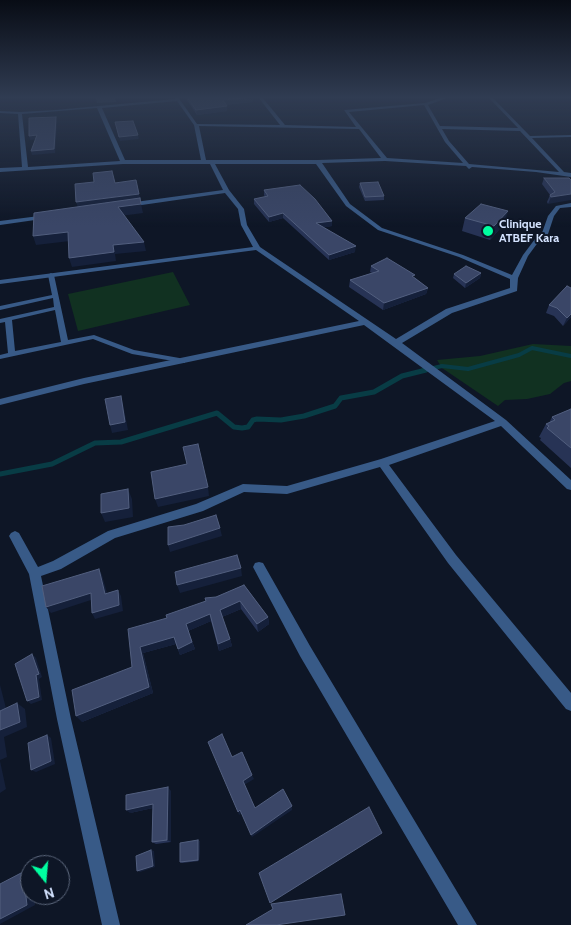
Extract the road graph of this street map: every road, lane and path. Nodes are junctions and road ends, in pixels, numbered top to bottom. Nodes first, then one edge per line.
1 (22, 140) edge
2 (114, 140) edge
3 (201, 140) edge
4 (370, 140) edge
5 (446, 140) edge
6 (533, 140) edge
7 (385, 159) junction
8 (208, 161) junction
9 (123, 162) junction
10 (318, 162) junction
11 (469, 167) junction
12 (25, 168) junction
13 (0, 170) edge
14 (562, 172) junction
15 (571, 175) edge
16 (226, 191) junction
17 (571, 205) edge
18 (123, 206) edge
19 (54, 216) edge
20 (0, 223) edge
21 (256, 248) junction
22 (51, 275) junction
23 (514, 278) junction
24 (0, 282) edge
25 (55, 296) junction
26 (0, 308) edge
27 (58, 308) junction
28 (8, 319) junction
29 (0, 321) edge
30 (365, 322) junction
31 (64, 342) junction
32 (396, 343) junction
33 (12, 354) junction
34 (0, 357) edge
35 (183, 361) junction
36 (0, 402) edge
37 (503, 422) junction
38 (382, 462) junction
39 (571, 486) edge
40 (15, 536) dead end
41 (259, 567) dead end
42 (35, 573) junction
43 (571, 704) edge
44 (111, 925) edge
45 (468, 925) edge

1 - 12 street
2 - 9 street
3 - 8 street
4 - 7 street
5 - 11 street
6 - 14 street
7 - 10 street
7 - 11 street
8 - 9 street
8 - 10 street
8 - 16 street
9 - 12 street
10 - 23 street
11 - 14 street
12 - 13 street
14 - 15 street
16 - 18 street
16 - 21 street
17 - 23 street
19 - 20 street
21 - 22 street
21 - 30 street
22 - 24 street
22 - 25 lane
23 - 32 street
25 - 26 lane
25 - 27 lane
27 - 28 lane
27 - 31 lane
28 - 29 lane
28 - 33 lane
30 - 32 street
30 - 35 street
31 - 33 lane
31 - 35 lane
32 - 37 street
33 - 34 lane
35 - 36 street
37 - 38 street
37 - 39 street
38 - 42 street
38 - 43 street
40 - 42 street
41 - 45 street
42 - 44 street

